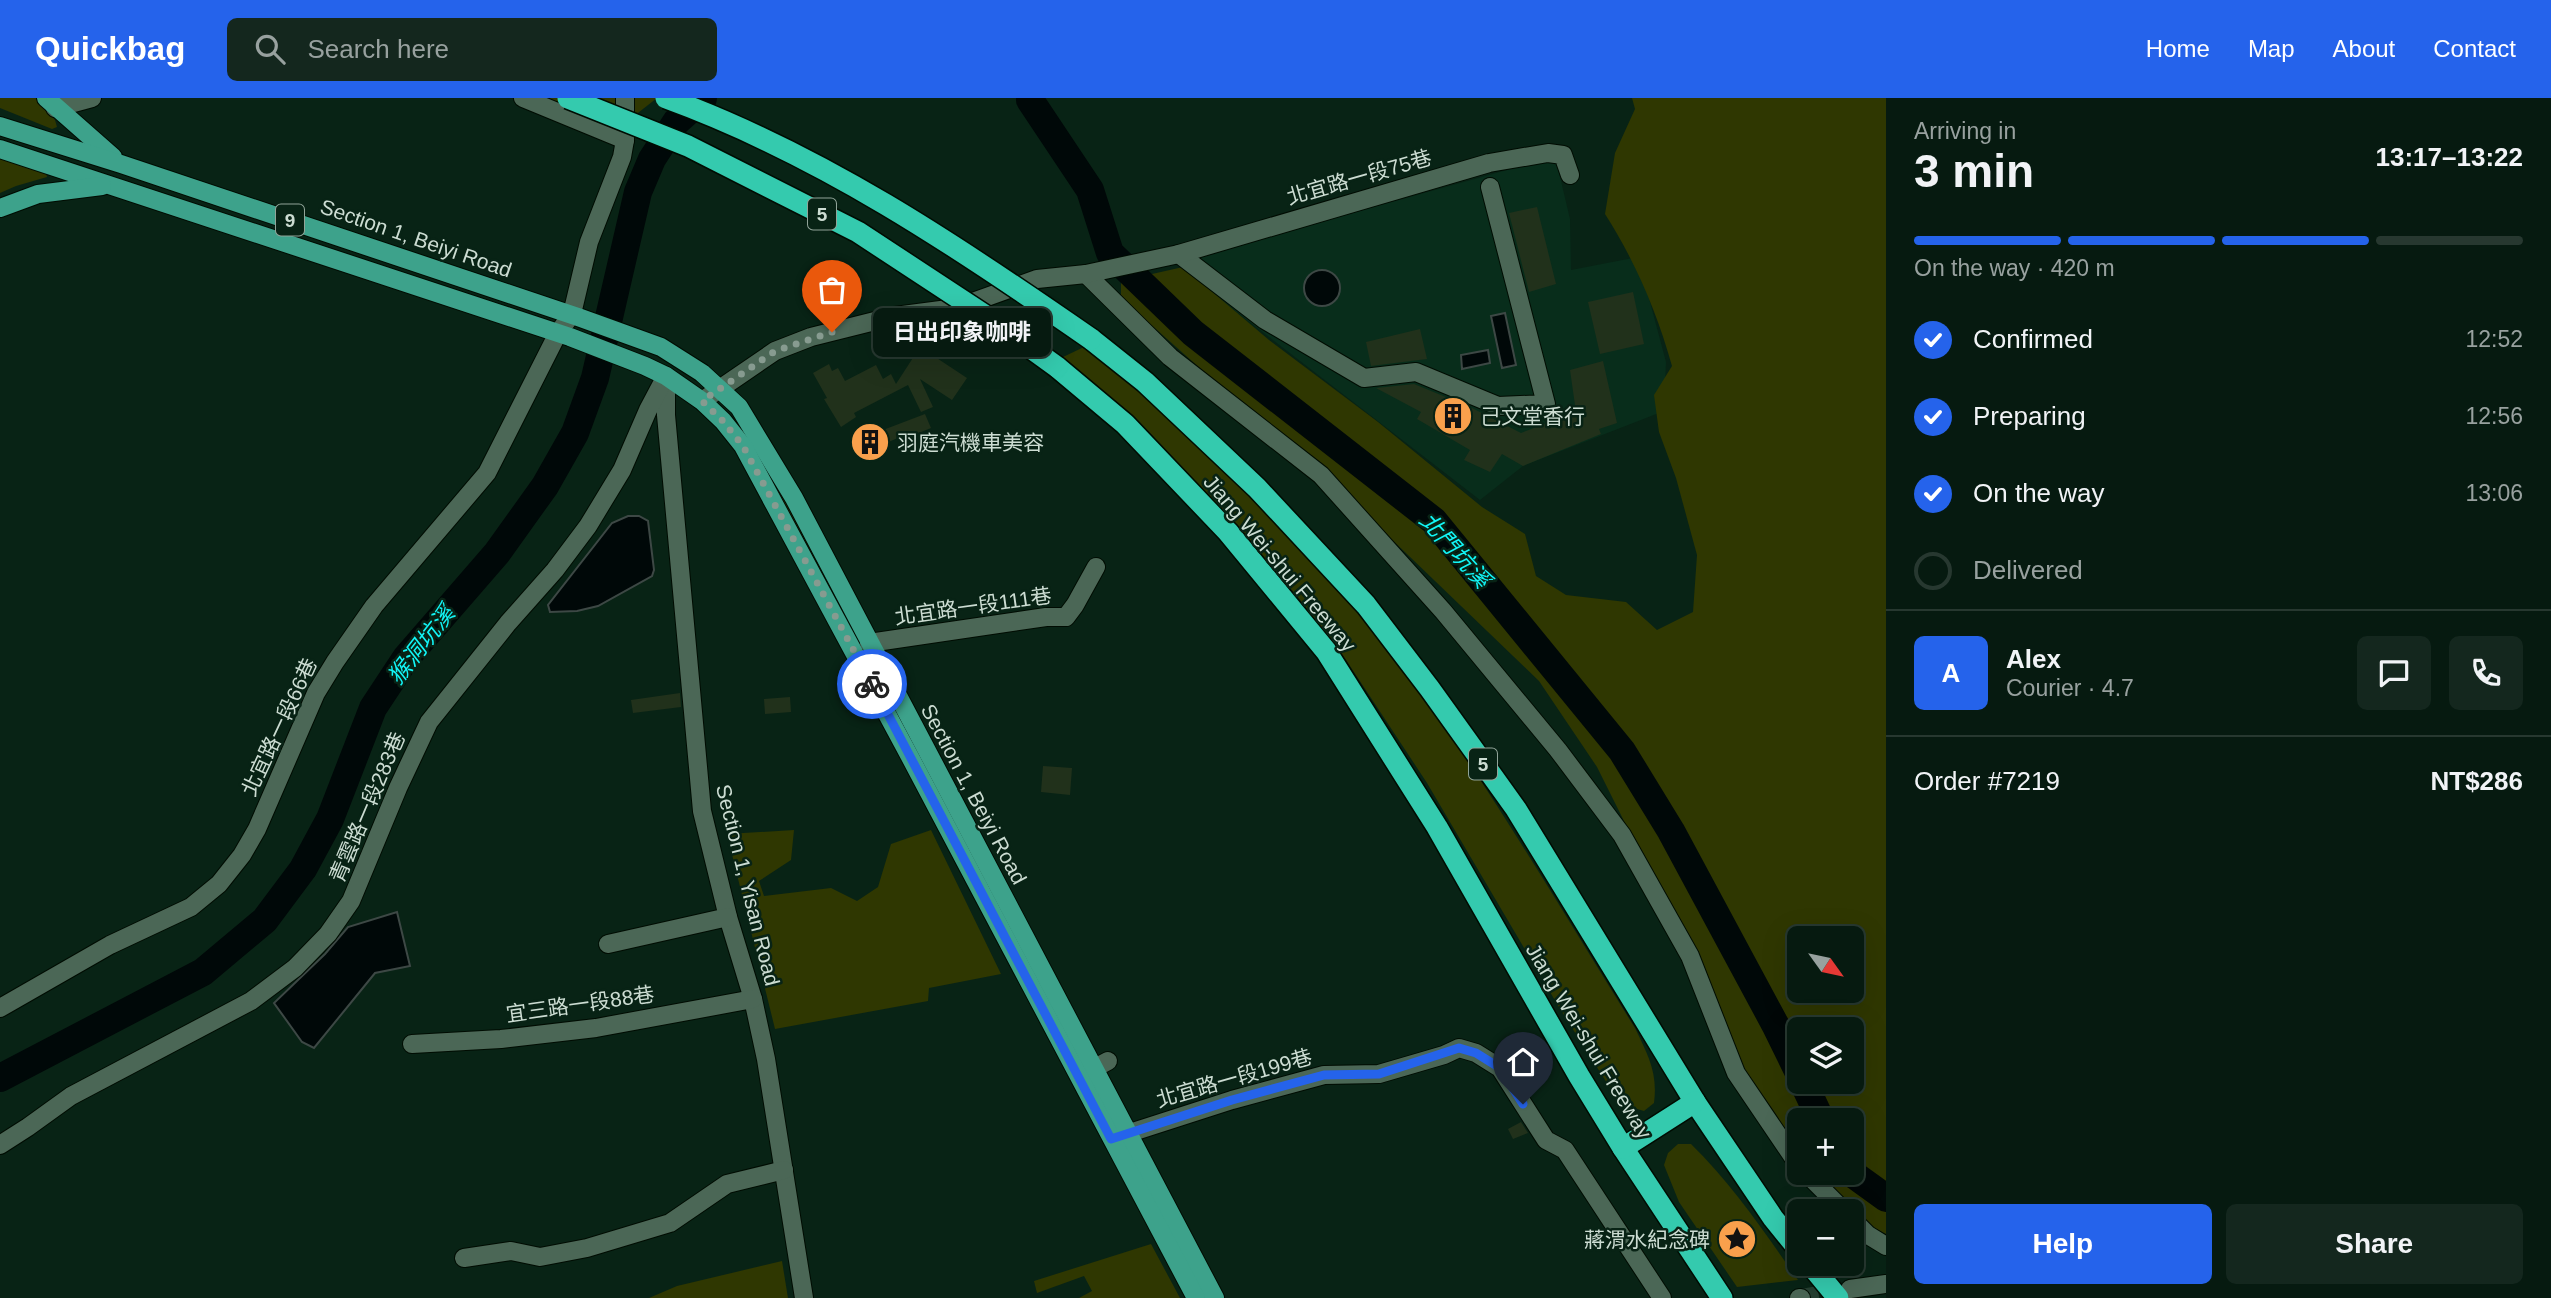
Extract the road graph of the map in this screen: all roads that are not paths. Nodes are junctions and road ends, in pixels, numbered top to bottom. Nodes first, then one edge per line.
1 (92, 98) edge
2 (523, 98) edge
3 (568, 98) edge
4 (625, 98) edge
5 (666, 98) edge
6 (51, 103) edge
7 (0, 126) edge
8 (625, 140) junction
9 (0, 149) edge
10 (121, 163) junction
11 (1570, 174) dead end
12 (109, 186) junction
13 (1490, 187) dead end
14 (0, 208) edge
15 (1179, 254) junction
16 (1086, 274) junction
17 (575, 316) junction
18 (564, 335) junction
19 (677, 356) junction
20 (666, 376) junction
21 (720, 388) junction
22 (702, 401) junction
23 (1096, 567) dead end
24 (869, 643) junction
25 (728, 917) junction
26 (608, 944) dead end
27 (753, 999) junction
28 (0, 1008) edge
29 (412, 1044) dead end
30 (1695, 1102) junction
31 (1119, 1136) junction
32 (0, 1144) edge
33 (1623, 1148) junction
34 (1787, 1148) edge
35 (784, 1170) junction
36 (1818, 1185) edge
37 (1832, 1199) edge
38 (1864, 1231) edge
39 (1787, 1235) edge
40 (1886, 1246) edge
41 (464, 1258) dead end
42 (1824, 1276) edge
43 (1886, 1283) edge
44 (1844, 1294) edge
45 (804, 1298) edge
46 (1196, 1298) edge
47 (1215, 1298) edge
48 (1662, 1298) edge
49 (1722, 1298) edge

1 - 6 street
2 - 8 street
3 - 33 highway, Jiang Wei-shui Freeway / 5, bridge
4 - 8 street
5 - 30 highway, Jiang Wei-shui Freeway / 5, bridge
6 - 10 main road
7 - 10 main road, Section 1, Beiyi Road / 9
8 - 17 street
9 - 12 main road, 9
10 - 17 main road, Section 1, Beiyi Road / 9
11 - 15 street, 北宜路一段75巷
12 - 14 main road
12 - 18 main road, 9
13 - 15 street
15 - 16 street, 北宜路一段75巷
16 - 21 street
16 - 34 street
17 - 18 street, 北宜路一段66巷
17 - 19 main road, Section 1, Beiyi Road / 9
18 - 20 main road, Section 1, Beiyi Road / 9
18 - 28 street, 北宜路一段66巷
19 - 20 street, Section 1, Yisan Road
19 - 21 main road, Section 1, Beiyi Road / 9
20 - 22 main road, Section 1, Beiyi Road / 9
20 - 25 street, Section 1, Yisan Road
20 - 32 street, 青雲路一段283巷
21 - 22 street
21 - 24 main road, Section 1, Beiyi Road / 9
22 - 31 main road, Section 1, Beiyi Road / 9
23 - 24 street, 北宜路一段111巷
24 - 31 main road, Section 1, Beiyi Road / 9
25 - 26 street
25 - 27 street, Section 1, Yisan Road
27 - 29 street, 宜三路一段88巷
27 - 35 street, Section 1, Yisan Road
30 - 33 highway
30 - 39 highway, Jiang Wei-shui Freeway / 5
31 - 46 main road, Section 1, Beiyi Road / 9
31 - 47 main road, Section 1, Beiyi Road / 9
31 - 48 street, 北宜路一段199巷
33 - 49 highway, Jiang Wei-shui Freeway / 5
35 - 41 street
35 - 45 street, Section 1, Yisan Road
36 - 37 street
38 - 40 street
42 - 44 highway
43 - 44 street

